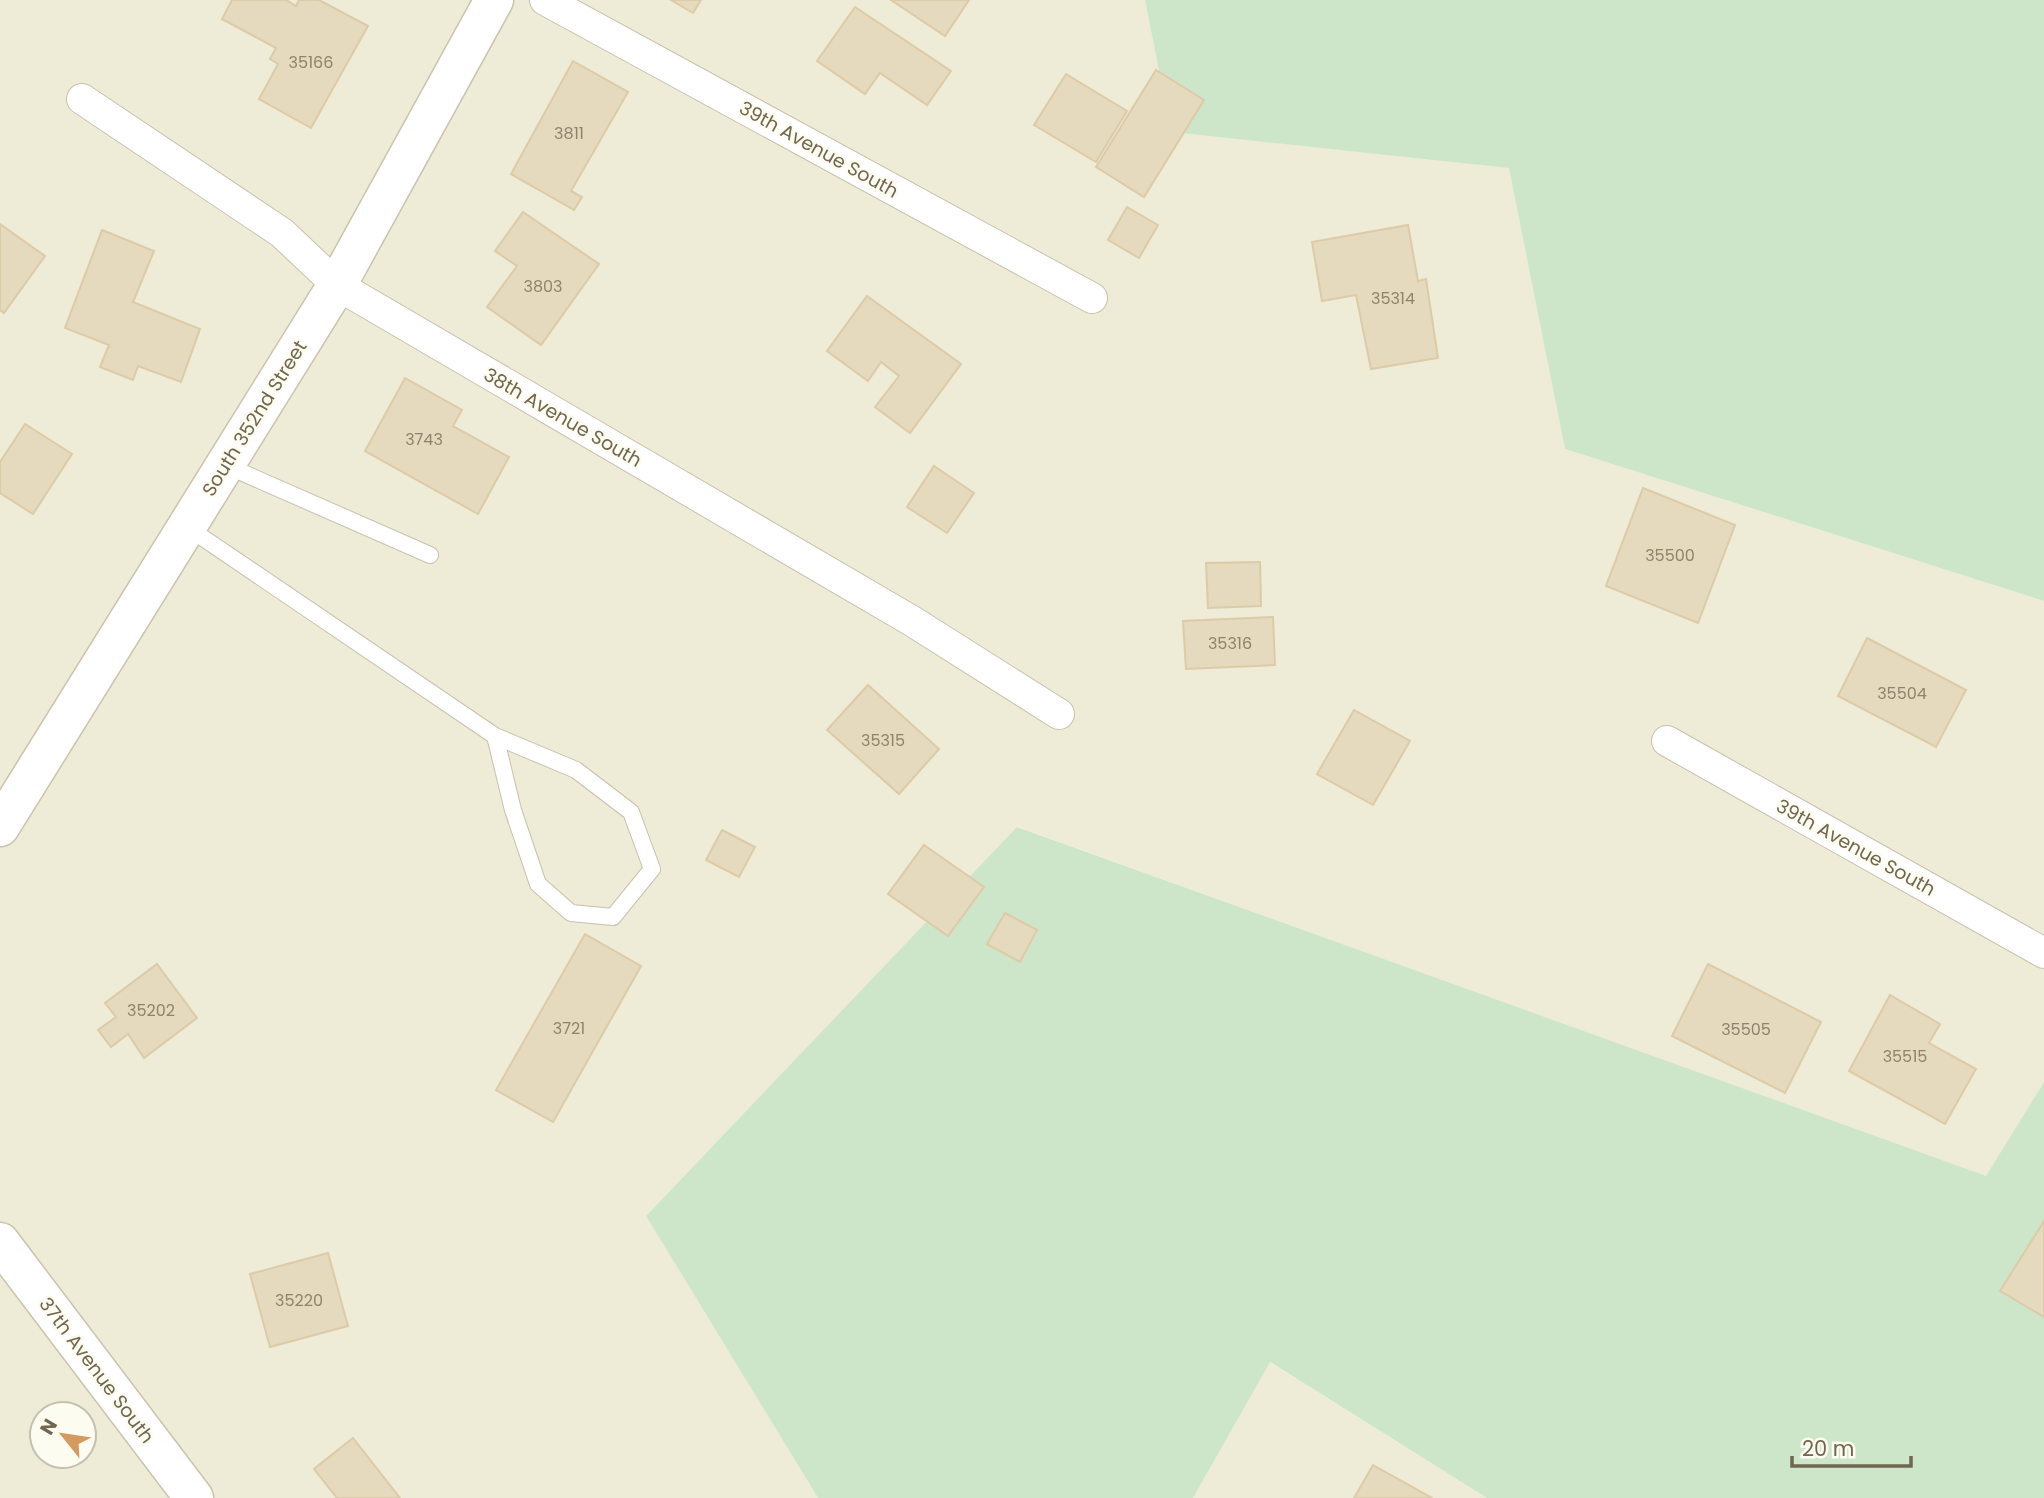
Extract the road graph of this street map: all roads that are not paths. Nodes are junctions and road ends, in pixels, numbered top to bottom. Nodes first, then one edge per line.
1 (494, 0) edge
2 (545, 0) edge
3 (82, 99) dead end
4 (337, 285) junction
5 (1092, 298) dead end
6 (225, 465) junction
7 (187, 527) junction
8 (430, 555) dead end
9 (1059, 714) dead end
10 (495, 736) junction
11 (1667, 741) dead end
12 (0, 827) edge
13 (2044, 953) edge
14 (0, 1242) edge
15 (194, 1498) edge

1 - 4 street, South 352nd Street
2 - 5 street, 39th Avenue South
3 - 4 street, 38th Avenue South
4 - 6 street, South 352nd Street
4 - 9 street, 38th Avenue South
6 - 7 street, South 352nd Street
6 - 8 lane
7 - 10 lane
7 - 12 street, South 352nd Street
10 - 10 lane
11 - 13 street, 39th Avenue South
14 - 15 street, 37th Avenue South

